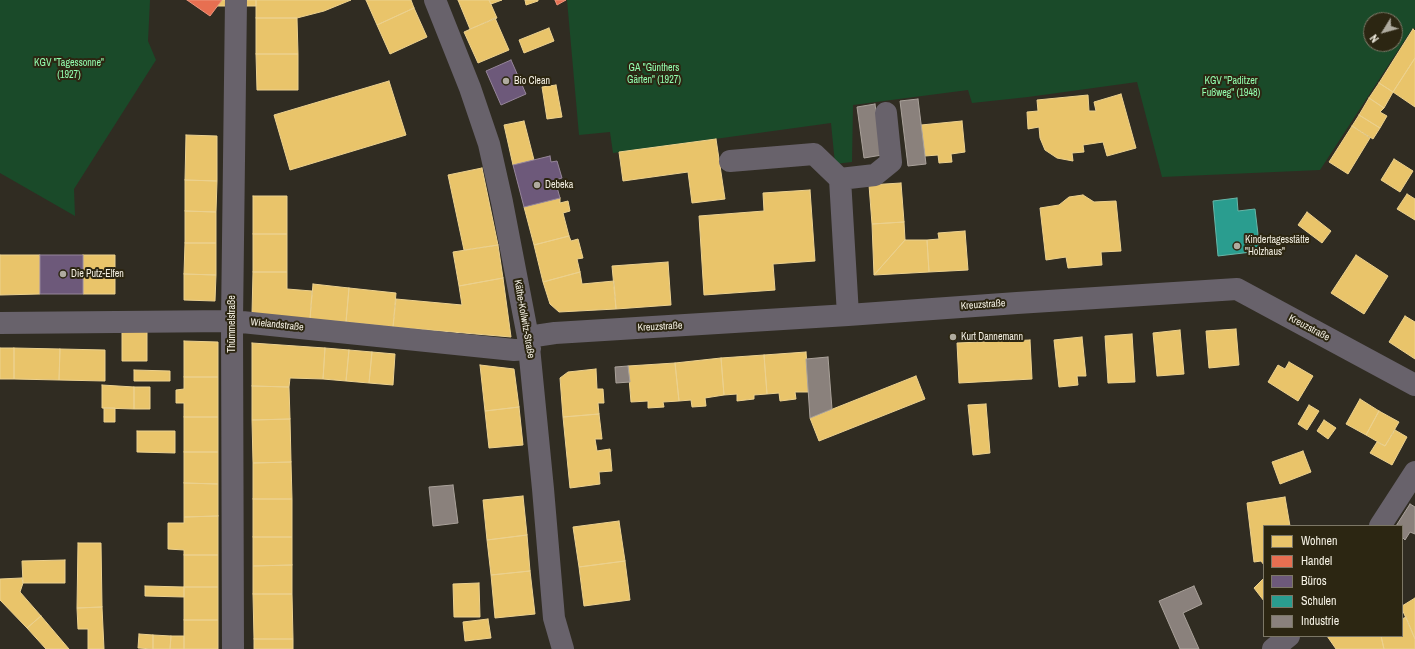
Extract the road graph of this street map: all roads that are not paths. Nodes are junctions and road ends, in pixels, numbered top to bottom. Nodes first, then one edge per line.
1 (236, 0) edge
2 (435, 0) edge
3 (886, 113) dead end
4 (730, 161) dead end
5 (840, 179) junction
6 (848, 315) junction
7 (232, 321) junction
8 (0, 323) edge
9 (529, 343) junction
10 (1415, 385) edge
11 (1415, 472) edge
12 (1381, 525) edge
13 (1288, 637) edge
14 (233, 649) edge
15 (563, 649) edge
16 (1273, 649) edge

1 - 7 street, Thümmelstraße
2 - 9 street, Käthe-Kollwitz-Straße
3 - 5 street
4 - 5 street
5 - 6 street
6 - 9 street, Kreuzstraße
6 - 10 street, Kreuzstraße
7 - 8 street, Wielandstraße
7 - 9 street, Wielandstraße
7 - 14 street, Thümmelstraße
9 - 15 street, Käthe-Kollwitz-Straße
11 - 12 street
13 - 16 street

